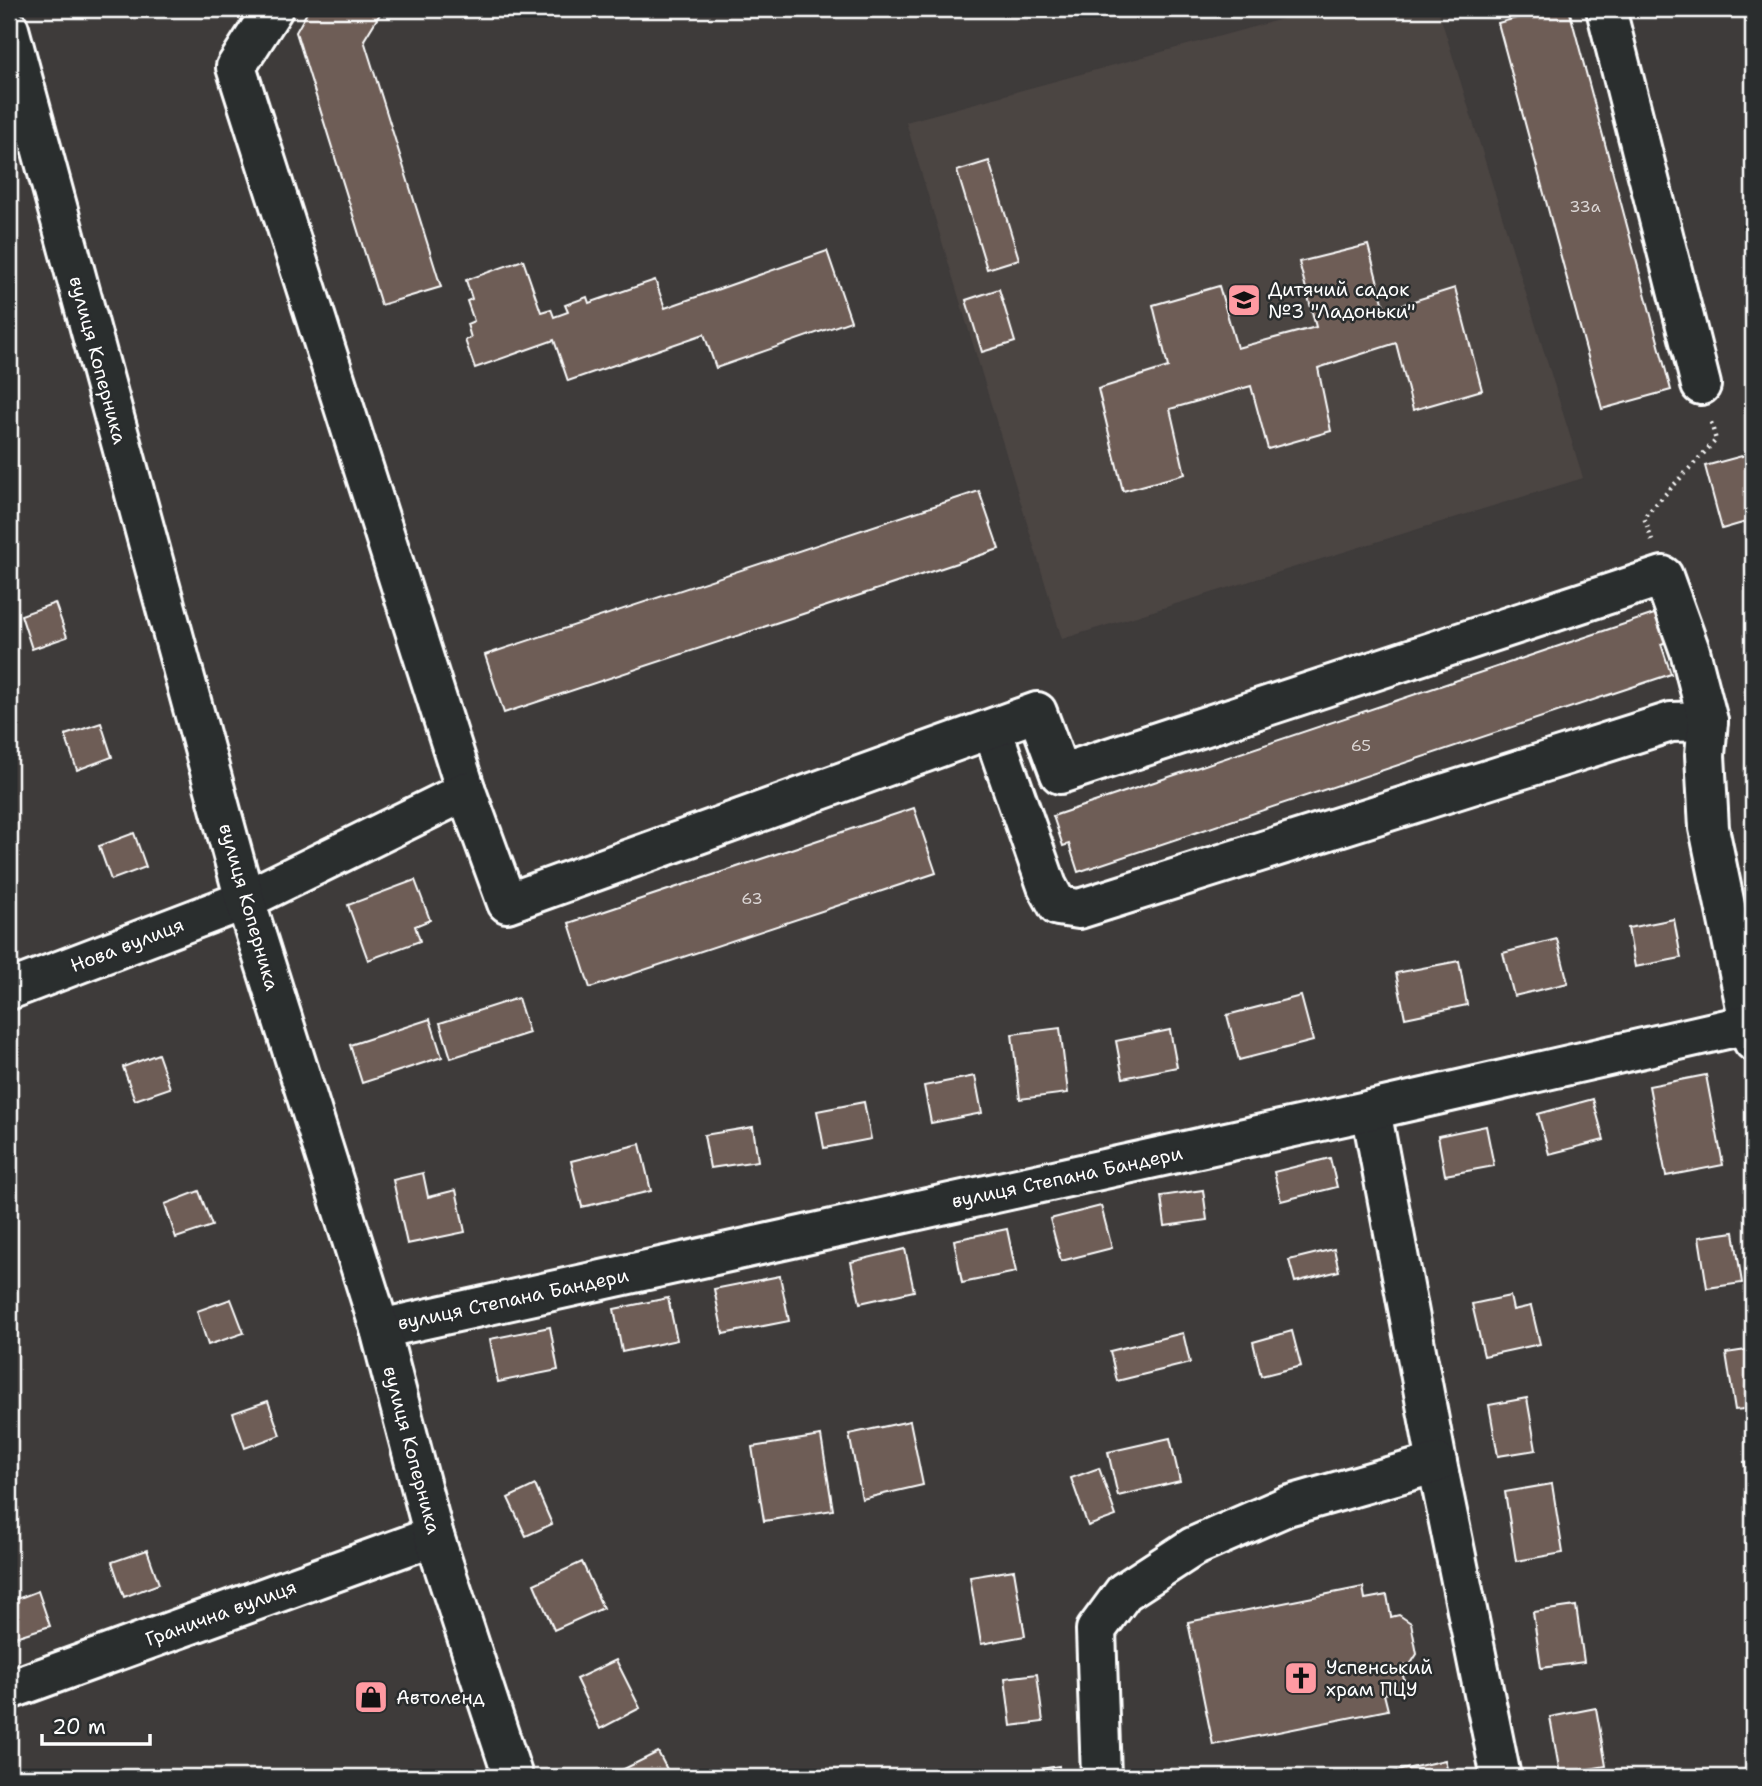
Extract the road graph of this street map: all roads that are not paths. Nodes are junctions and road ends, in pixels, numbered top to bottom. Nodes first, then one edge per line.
1 (273, 9) edge
2 (1606, 9) edge
3 (9, 29) edge
4 (1701, 385) road end
5 (1708, 721) junction
6 (992, 729) junction
7 (466, 791) junction
8 (245, 900) junction
9 (9, 990) edge
10 (1752, 1029) edge
11 (1371, 1110) junction
12 (380, 1329) junction
13 (1437, 1463) junction
14 (434, 1536) junction
15 (9, 1690) edge
16 (513, 1777) edge
17 (1101, 1777) edge
18 (1501, 1777) edge

1 - 7 street
2 - 4 street
3 - 8 street, вулиця Коперника
5 - 6 street
5 - 6 street
5 - 10 street
6 - 7 street
7 - 8 street, Нова вулиця
8 - 9 street, Нова вулиця
8 - 12 street, вулиця Коперника
10 - 11 street, вулиця Степана Бандери
11 - 12 street, вулиця Степана Бандери
11 - 13 street
12 - 14 street, вулиця Коперника
13 - 17 street
13 - 18 street
14 - 15 street, Гранична вулиця
14 - 16 street, вулиця Коперника

